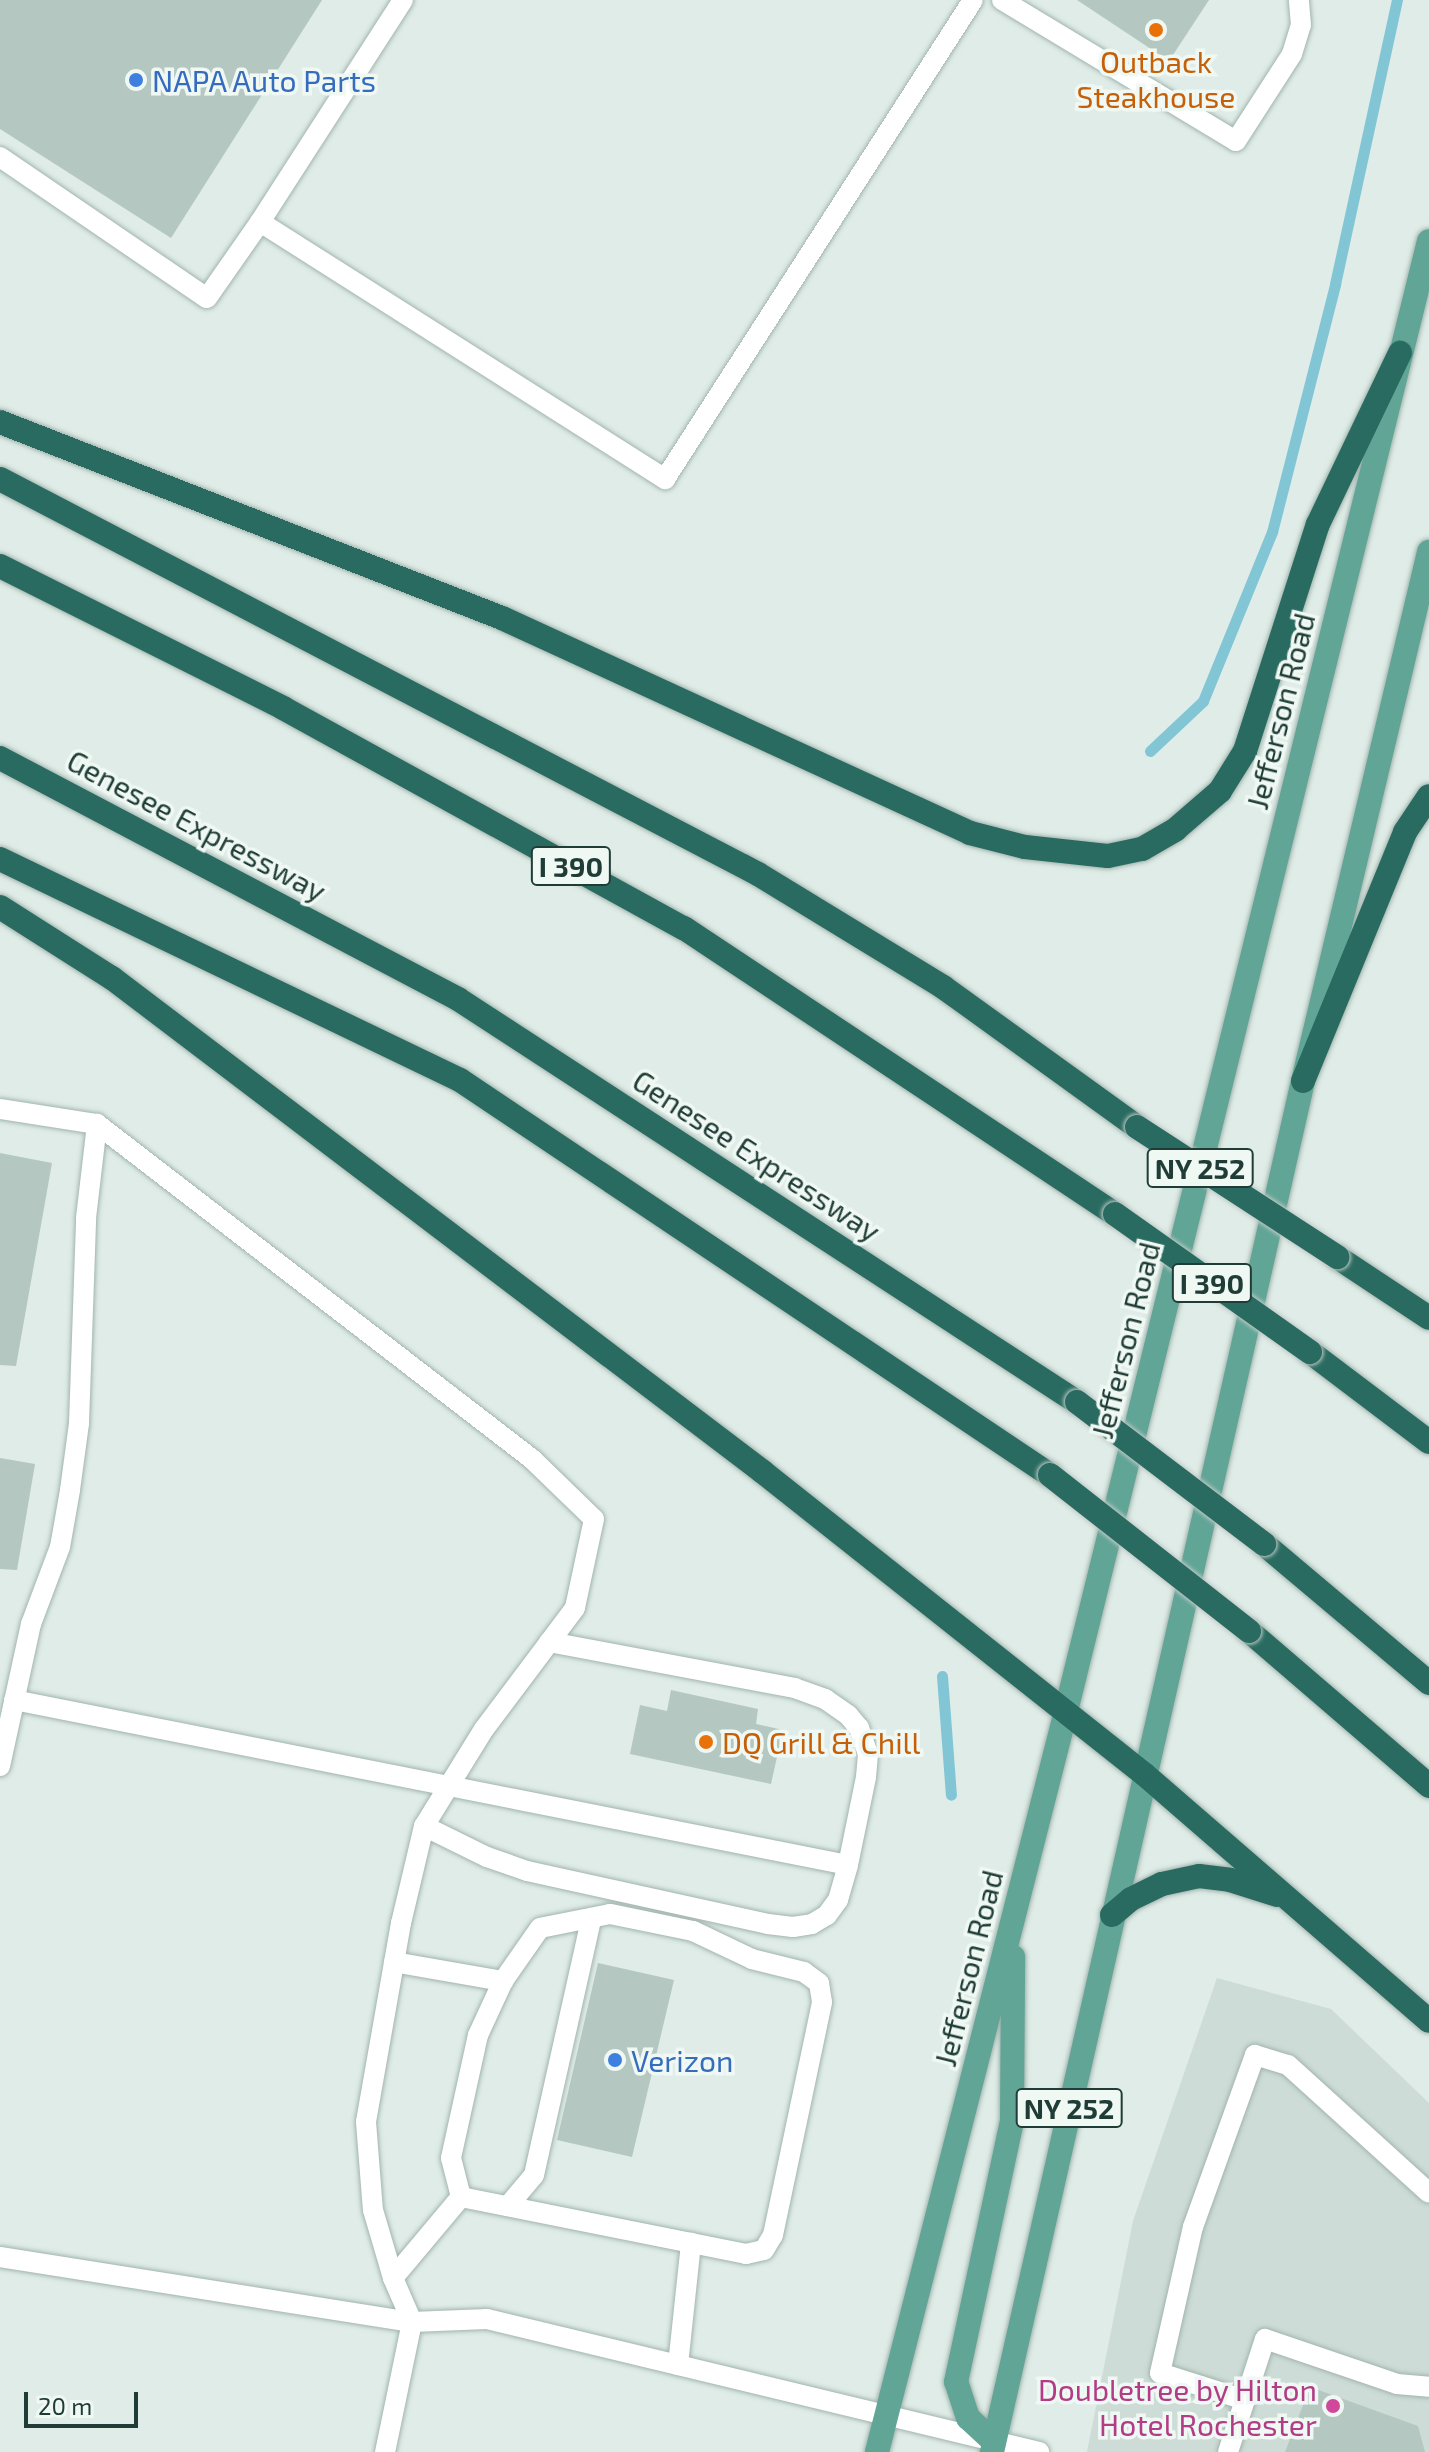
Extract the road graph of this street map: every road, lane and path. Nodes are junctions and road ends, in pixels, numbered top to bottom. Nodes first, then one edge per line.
1 (403, 0) edge
2 (973, 0) edge
3 (1002, 0) edge
4 (1299, 0) edge
5 (0, 157) edge
6 (260, 222) junction
7 (1429, 241) edge
8 (1400, 353) junction
9 (0, 422) edge
10 (0, 479) edge
11 (1429, 552) edge
12 (0, 566) edge
13 (0, 758) edge
14 (1429, 796) edge
15 (0, 859) edge
16 (0, 907) edge
17 (1303, 1081) junction
18 (0, 1109) edge
19 (97, 1124) junction
20 (1429, 1318) edge
21 (1429, 1442) edge
22 (549, 1642) junction
23 (1429, 1683) edge
24 (14, 1700) junction
25 (1065, 1715) junction
26 (0, 1766) edge
27 (1144, 1774) junction
28 (449, 1784) junction
29 (1429, 1786) edge
30 (424, 1826) junction
31 (848, 1865) junction
32 (1287, 1898) junction
33 (1112, 1915) junction
34 (591, 1919) junction
35 (1013, 1920) junction
36 (394, 1962) junction
37 (503, 1981) junction
38 (1429, 2021) edge
39 (1429, 2193) edge
40 (461, 2197) junction
41 (508, 2206) junction
42 (691, 2243) junction
43 (0, 2257) edge
44 (393, 2278) junction
45 (412, 2322) junction
46 (678, 2365) junction
47 (1429, 2387) edge
48 (1245, 2400) junction
49 (886, 2416) junction
50 (993, 2447) edge
51 (385, 2452) edge
52 (877, 2452) edge
53 (1039, 2452) edge
54 (1228, 2452) edge

1 - 6 lane
2 - 6 lane
3 - 4 lane
5 - 6 lane
7 - 8 main road, Jefferson Road / NY 252
8 - 9 highway
8 - 25 main road, Jefferson Road / NY 252
10 - 20 highway, bridge
11 - 17 main road, NY 252
12 - 21 highway, I 390, bridge
13 - 23 highway, Genesee Expressway, bridge
14 - 17 highway
15 - 29 highway, bridge
16 - 25 highway
17 - 27 main road, NY 252
18 - 19 lane
19 - 22 lane
19 - 24 lane
22 - 28 lane
22 - 31 lane
24 - 26 lane
24 - 28 lane
25 - 27 highway
25 - 35 main road, Jefferson Road / NY 252
27 - 32 highway
27 - 33 main road, NY 252
28 - 30 lane
28 - 31 lane
30 - 31 lane
30 - 36 lane
32 - 33 highway
32 - 38 highway
33 - 50 main road, NY 252
34 - 37 lane
34 - 41 lane
34 - 42 lane
35 - 49 main road, Jefferson Road / NY 252
35 - 50 main road
36 - 37 lane
36 - 44 lane
37 - 40 lane
39 - 48 lane
40 - 41 lane
40 - 44 lane
41 - 42 lane
42 - 46 lane
43 - 45 lane
44 - 45 lane
45 - 46 lane
45 - 51 lane
46 - 49 lane
47 - 48 lane
48 - 54 lane
49 - 50 lane
49 - 52 main road, Jefferson Road / NY 252
50 - 53 lane

